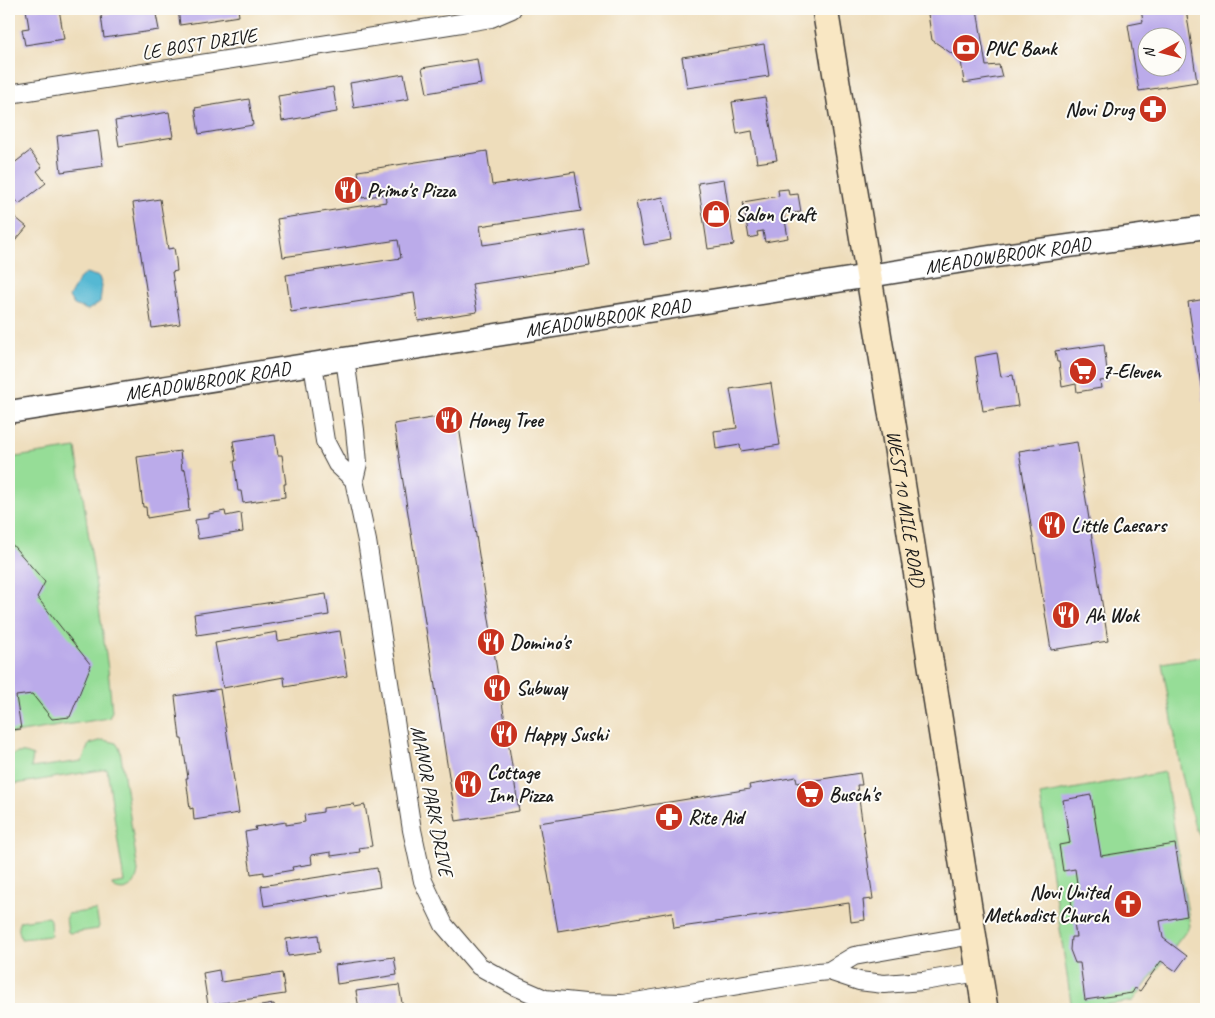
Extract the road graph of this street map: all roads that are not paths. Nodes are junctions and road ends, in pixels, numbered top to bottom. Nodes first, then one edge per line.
1 (512, 9) edge
2 (825, 9) edge
3 (9, 94) edge
4 (1206, 227) edge
5 (869, 277) junction
6 (345, 359) junction
7 (312, 364) junction
8 (9, 412) edge
9 (354, 480) junction
10 (973, 935) junction
11 (828, 971) junction
12 (979, 972) junction
13 (985, 1009) edge

1 - 3 street, LE BOST DRIVE
2 - 5 main road, WEST 10 MILE ROAD
4 - 5 street, MEADOWBROOK ROAD
5 - 6 street, MEADOWBROOK ROAD
5 - 10 main road, WEST 10 MILE ROAD
6 - 7 street, MEADOWBROOK ROAD
6 - 9 street, MANOR PARK DRIVE
7 - 8 street, MEADOWBROOK ROAD
7 - 9 street
9 - 11 street, MANOR PARK DRIVE
10 - 11 street, MANOR PARK DRIVE
10 - 12 main road, WEST 10 MILE ROAD
11 - 12 street, MANOR PARK DRIVE
12 - 13 main road, WEST 10 MILE ROAD

